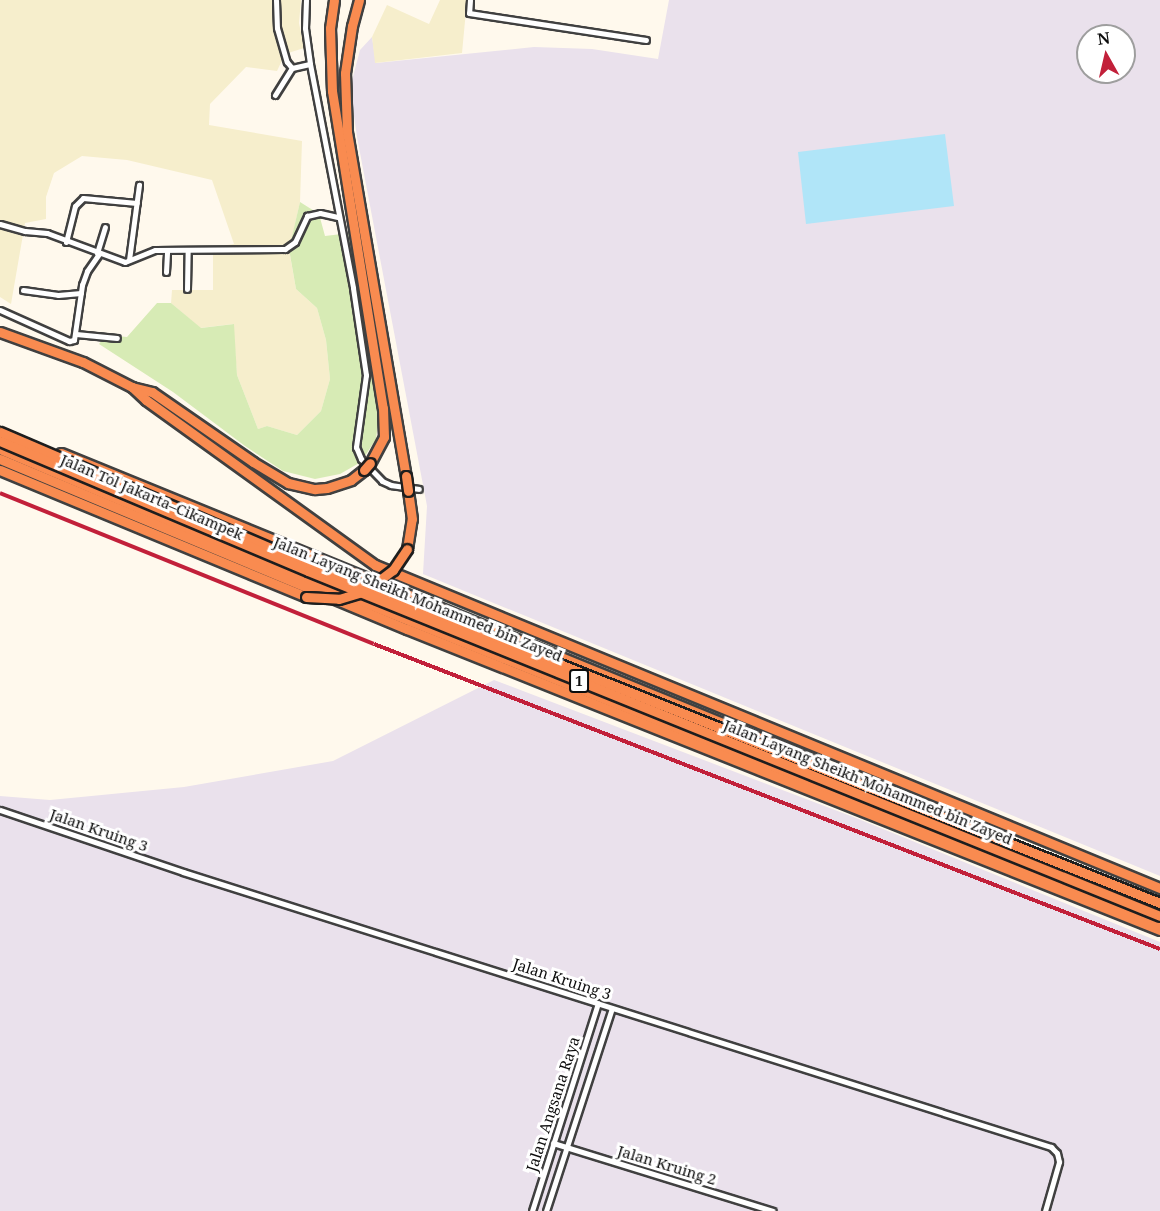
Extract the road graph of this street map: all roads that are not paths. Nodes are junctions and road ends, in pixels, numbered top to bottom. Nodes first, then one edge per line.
1 (276, 0) edge
2 (306, 0) edge
3 (334, 0) edge
4 (359, 0) edge
5 (470, 0) edge
6 (646, 40) dead end
7 (310, 64) junction
8 (292, 68) junction
9 (275, 95) dead end
10 (139, 185) dead end
11 (137, 203) junction
12 (338, 217) junction
13 (0, 224) edge
14 (105, 227) dead end
15 (66, 242) junction
16 (188, 250) junction
17 (167, 251) junction
18 (98, 253) junction
19 (129, 260) junction
20 (166, 272) dead end
21 (187, 289) dead end
22 (23, 291) dead end
23 (81, 293) junction
24 (0, 310) edge
25 (0, 332) edge
26 (76, 334) junction
27 (117, 338) dead end
28 (132, 387) junction
29 (0, 430) edge
30 (0, 441) edge
31 (0, 449) edge
32 (0, 459) edge
33 (0, 470) edge
34 (419, 489) dead end
35 (0, 810) edge
36 (1160, 888) edge
37 (1160, 902) edge
38 (1160, 916) edge
39 (1160, 922) edge
40 (1160, 930) edge
41 (598, 1003) junction
42 (612, 1008) junction
43 (553, 1143) junction
44 (567, 1147) junction
45 (532, 1211) edge
46 (546, 1211) edge
47 (773, 1211) edge
48 (1045, 1211) edge

1 - 8 street
2 - 7 street
3 - 28 highway
4 - 33 highway, bridge
5 - 6 street
7 - 8 street
7 - 12 street
8 - 9 street
10 - 11 street
11 - 15 street
11 - 19 street
12 - 16 street
12 - 34 street
13 - 15 street
14 - 18 street
15 - 18 street
16 - 17 street
16 - 21 street
17 - 19 street
17 - 20 street
18 - 19 street
18 - 23 street
22 - 23 street
23 - 26 street
24 - 26 street
25 - 28 highway
26 - 27 street
28 - 36 highway
29 - 37 highway, Jalan Layang Sheikh Mohammed bin Zayed / 1, bridge
30 - 38 highway, Jalan Layang Sheikh Mohammed bin Zayed / 1, bridge
31 - 39 highway, Jalan Tol Jakarta–Cikampek / 1
32 - 40 highway
35 - 41 street, Jalan Kruing 3
41 - 42 street, Jalan Kruing 3
41 - 43 street, Jalan Angsana Raya
42 - 44 street, Jalan Angsana Raya
42 - 48 street, Jalan Kruing 3
43 - 44 street, Jalan Kruing 2
43 - 45 street, Jalan Angsana Raya
44 - 46 street, Jalan Angsana Raya
44 - 47 street, Jalan Kruing 2

